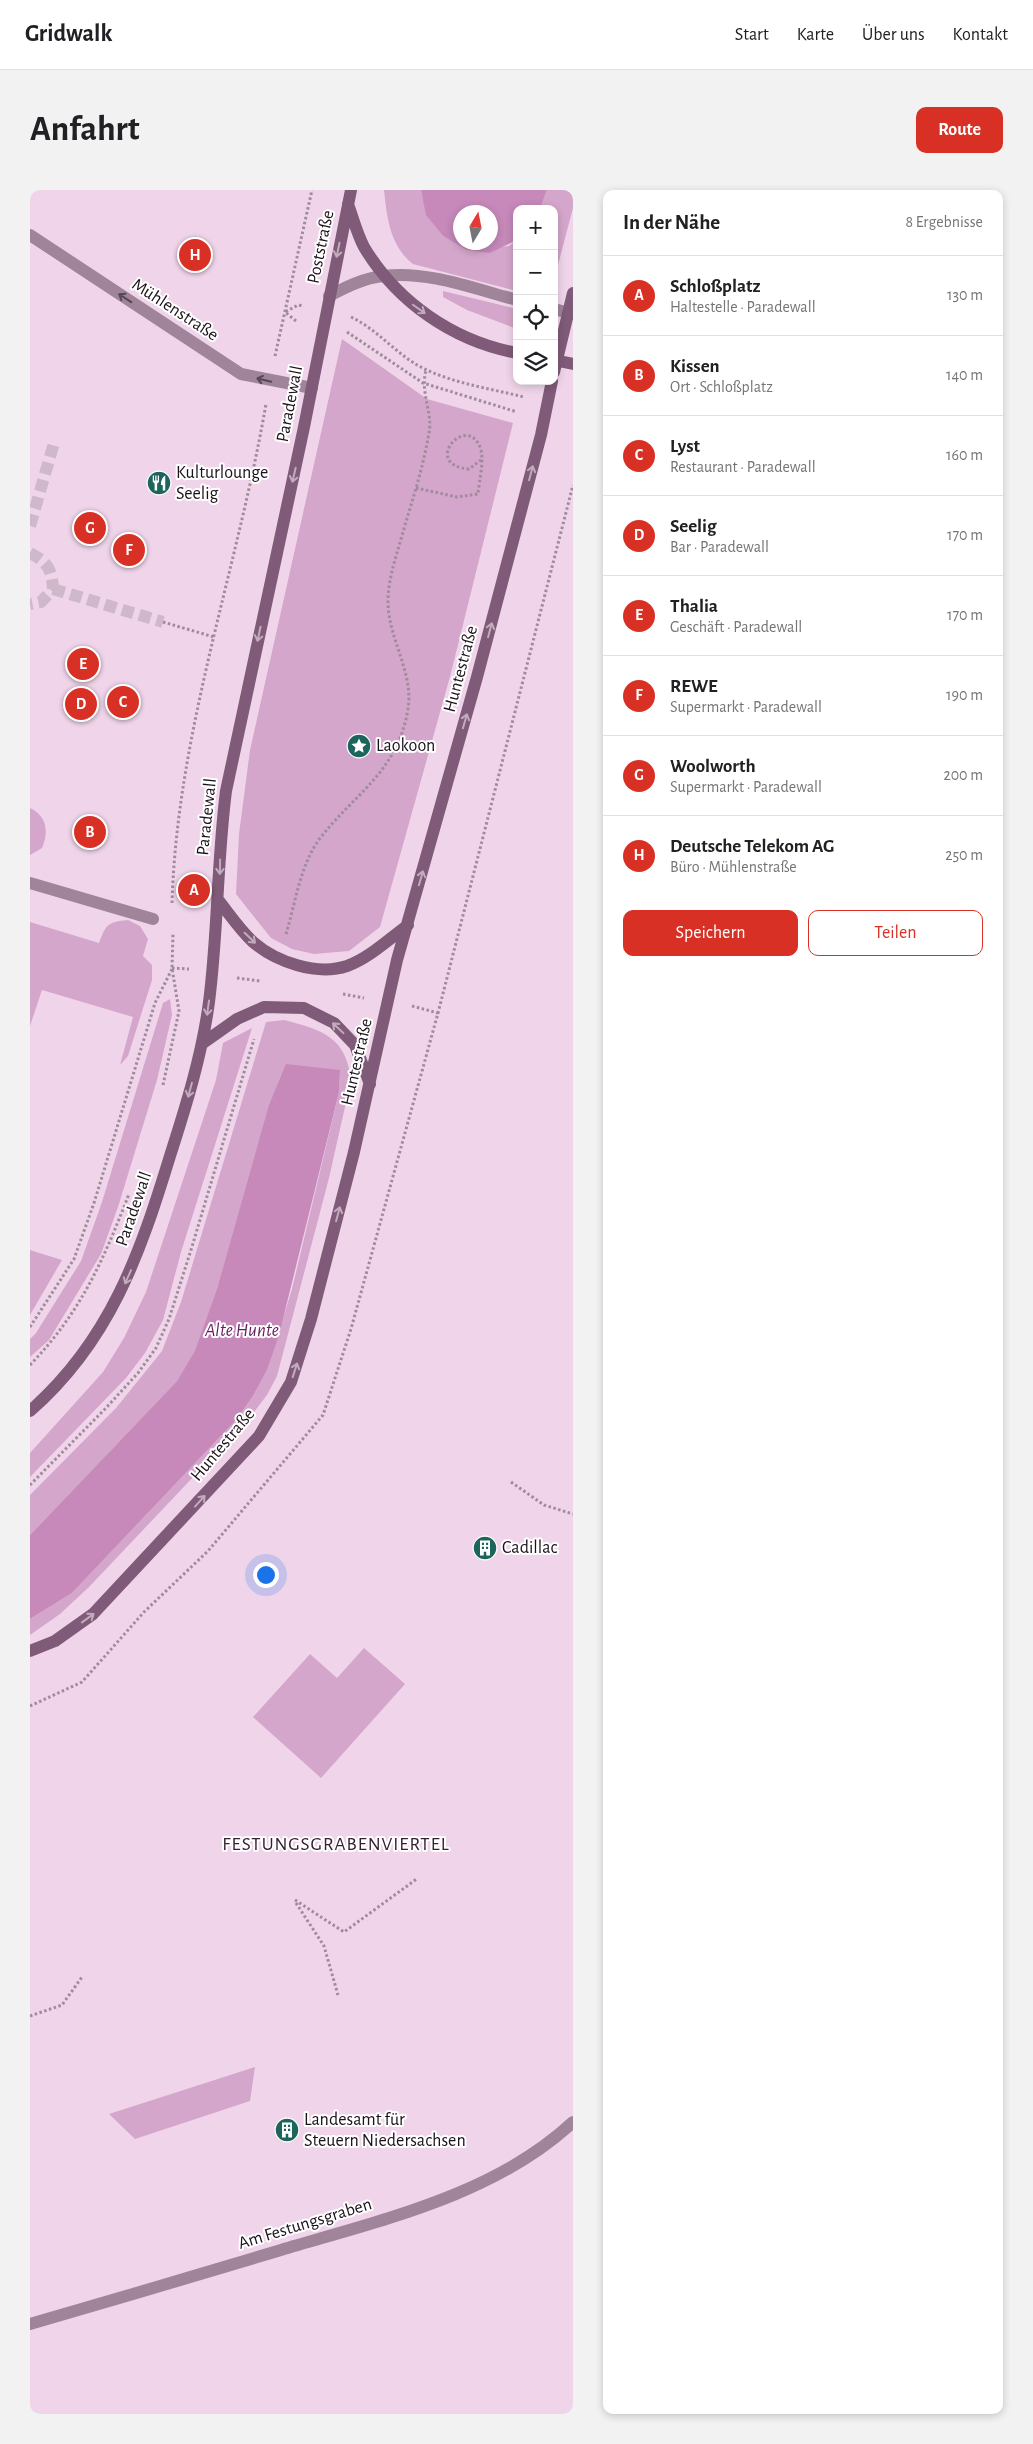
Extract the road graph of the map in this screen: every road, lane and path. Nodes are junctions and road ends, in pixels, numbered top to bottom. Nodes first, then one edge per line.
1 (312, 190) edge
2 (351, 190) edge
3 (348, 204) junction
4 (30, 235) edge
5 (383, 276) junction
6 (573, 293) edge
7 (329, 296) junction
8 (513, 299) edge
9 (298, 305) dead end
10 (326, 311) joint
11 (285, 312) junction
12 (570, 313) edge
13 (346, 315) dead end
14 (296, 321) dead end
15 (342, 330) dead end
16 (513, 352) edge
17 (558, 354) edge
18 (558, 364) edge
19 (573, 364) edge
20 (426, 370) junction
21 (270, 381) junction
22 (423, 383) junction
23 (551, 385) edge
24 (312, 388) junction
25 (522, 396) dead end
26 (517, 412) dead end
27 (481, 460) junction
28 (416, 488) junction
29 (162, 622) tunnel mouth
30 (214, 637) junction
31 (30, 883) edge
32 (219, 900) junction
33 (172, 910) dead end
34 (152, 919) dead end
35 (408, 925) junction
36 (173, 932) dead end
37 (286, 936) dead end
38 (172, 968) junction
39 (193, 970) dead end
40 (409, 1006) dead end
41 (438, 1013) dead end
42 (256, 1033) dead end
43 (203, 1043) junction
44 (370, 1084) junction
45 (160, 1094) dead end
46 (132, 1187) dead end
47 (30, 1327) edge
48 (30, 1365) edge
49 (30, 1411) edge
50 (512, 1482) dead end
51 (30, 1485) edge
52 (573, 1514) edge
53 (48, 1645) junction
54 (30, 1651) edge
55 (30, 1657) edge
56 (418, 1878) dead end
57 (82, 1976) dead end
58 (338, 1995) dead end
59 (30, 2016) edge
60 (573, 2122) edge
61 (30, 2324) edge

1 - 11 path
2 - 3 street, Poststraße
3 - 5 street
3 -> 7 street, Poststraße
21 -> 4 street, Mühlenstraße
5 - 7 street
5 - 8 street
5 -> 16 street
6 - 12 street
7 - 10 street, Poststraße
9 - 11 path
10 - 24 street, Paradewall
11 - 14 path
11 - 21 path
12 - 17 street
13 - 20 path
15 - 22 path
18 - 19 street
20 - 22 path
20 - 25 path
21 - 24 street, Mühlenstraße
21 - 30 path
22 - 26 path
22 - 28 path
35 -> 23 street, Huntestraße
24 -> 32 street, Paradewall
27 - 27 path
27 - 28 path
28 - 37 path
29 - 30 path
30 - 33 path
31 - 34 street
32 -> 35 street
32 -> 43 street, Paradewall
35 - 44 street, Huntestraße
36 - 38 path
38 - 39 path
38 - 45 path
38 - 47 path
40 - 41 path
42 - 51 path
44 -> 43 street
43 -> 49 street, Paradewall
53 -> 44 street, Huntestraße
46 - 48 path
50 - 52 path
53 - 54 street, Huntestraße
53 - 55 street
56 - 58 path
57 - 59 path
60 - 61 street, Am Festungsgraben

